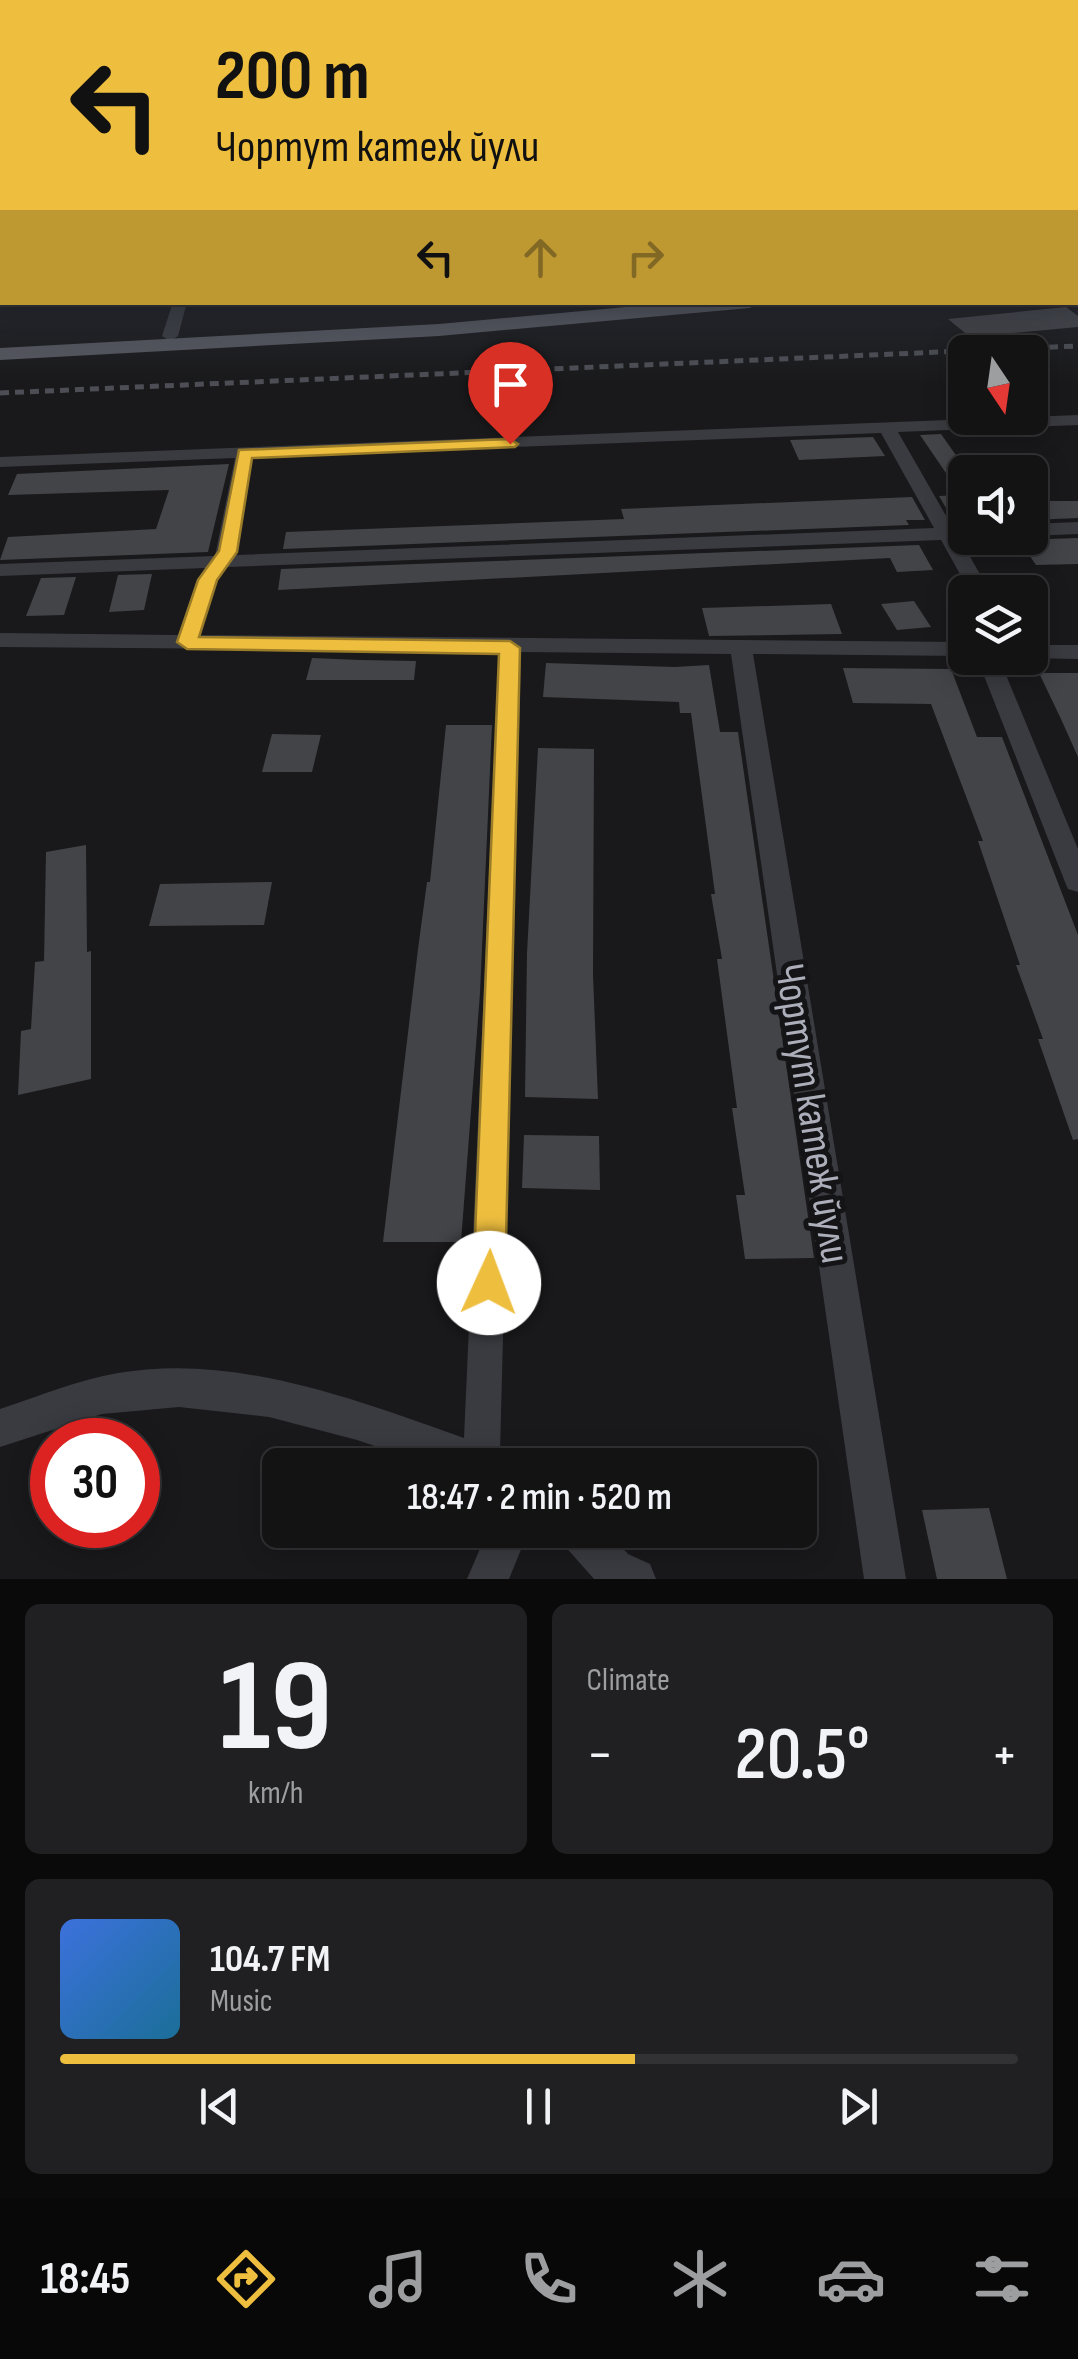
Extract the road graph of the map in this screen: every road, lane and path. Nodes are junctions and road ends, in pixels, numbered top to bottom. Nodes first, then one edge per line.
1 (179, 305) edge
2 (609, 305) edge
3 (718, 305) edge
4 (170, 336) junction
5 (0, 344) edge
6 (0, 354) edge
7 (1078, 420) edge
8 (888, 430) junction
9 (245, 453) junction
10 (0, 462) edge
11 (948, 521) edge
12 (1078, 528) edge
13 (1048, 529) edge
14 (948, 533) edge
15 (221, 561) junction
16 (0, 570) edge
17 (0, 640) edge
18 (187, 642) junction
19 (510, 648) junction
20 (742, 648) junction
21 (948, 650) edge
22 (1048, 652) edge
23 (1078, 652) edge
24 (996, 675) edge
25 (1070, 841) edge
26 (1078, 882) edge
27 (0, 1428) edge
28 (436, 1448) edge
29 (483, 1448) edge
30 (501, 1548) edge
31 (594, 1548) edge
32 (488, 1579) edge
33 (635, 1579) edge
34 (885, 1579) edge

1 - 4 street
2 - 4 main road
3 - 6 main road
4 - 5 main road
7 - 8 street
8 - 9 street
8 - 11 street
9 - 10 street
9 - 15 street
12 - 13 street
14 - 15 street
15 - 16 street
15 - 18 street
17 - 18 street
18 - 19 street
19 - 20 street
19 - 29 street
20 - 21 street
20 - 34 street, Чортут катеж йули
22 - 23 street
24 - 25 street
25 - 26 street
27 - 28 street
30 - 32 street
31 - 33 street

